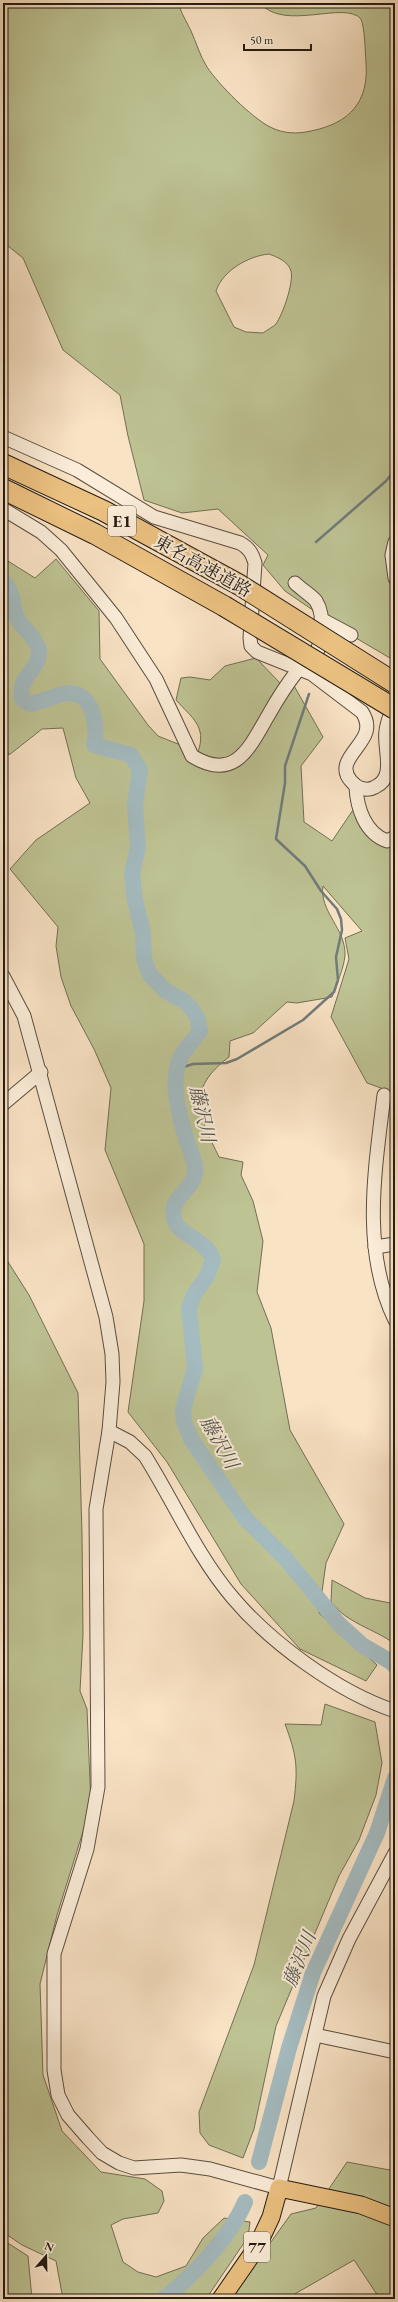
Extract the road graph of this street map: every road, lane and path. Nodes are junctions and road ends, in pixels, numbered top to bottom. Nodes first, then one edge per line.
1 (3, 437) edge
2 (3, 464) edge
3 (3, 489) edge
4 (3, 509) edge
5 (395, 542) edge
6 (395, 578) edge
7 (294, 583) dead end
8 (321, 619) junction
9 (351, 635) dead end
10 (298, 670) junction
11 (312, 674) junction
12 (395, 683) edge
13 (395, 699) edge
14 (395, 709) edge
15 (356, 787) junction
16 (395, 837) edge
17 (3, 976) edge
18 (41, 1072) junction
19 (384, 1095) dead end
20 (3, 1104) edge
21 (395, 1244) edge
22 (375, 1247) junction
23 (395, 1320) edge
24 (109, 1431) junction
25 (390, 1710) edge
26 (395, 1854) edge
27 (315, 2035) junction
28 (395, 2052) edge
29 (279, 2188) junction
30 (395, 2218) edge
31 (221, 2299) edge

1 - 10 street
2 - 12 highway, 東名高速道路 / E1, bridge
3 - 14 highway, 東名高速道路 / E1, bridge
4 - 10 street
5 - 6 street
7 - 8 street
8 - 9 street
8 - 11 street
10 - 11 street
11 - 15 street
13 - 15 street
15 - 16 street
17 - 18 street
18 - 20 street
18 - 24 street
19 - 22 street
21 - 22 street
22 - 23 street
24 - 25 street
24 - 29 street
26 - 27 street
27 - 28 street
27 - 29 street
29 - 30 main road
29 - 31 main road, 77

